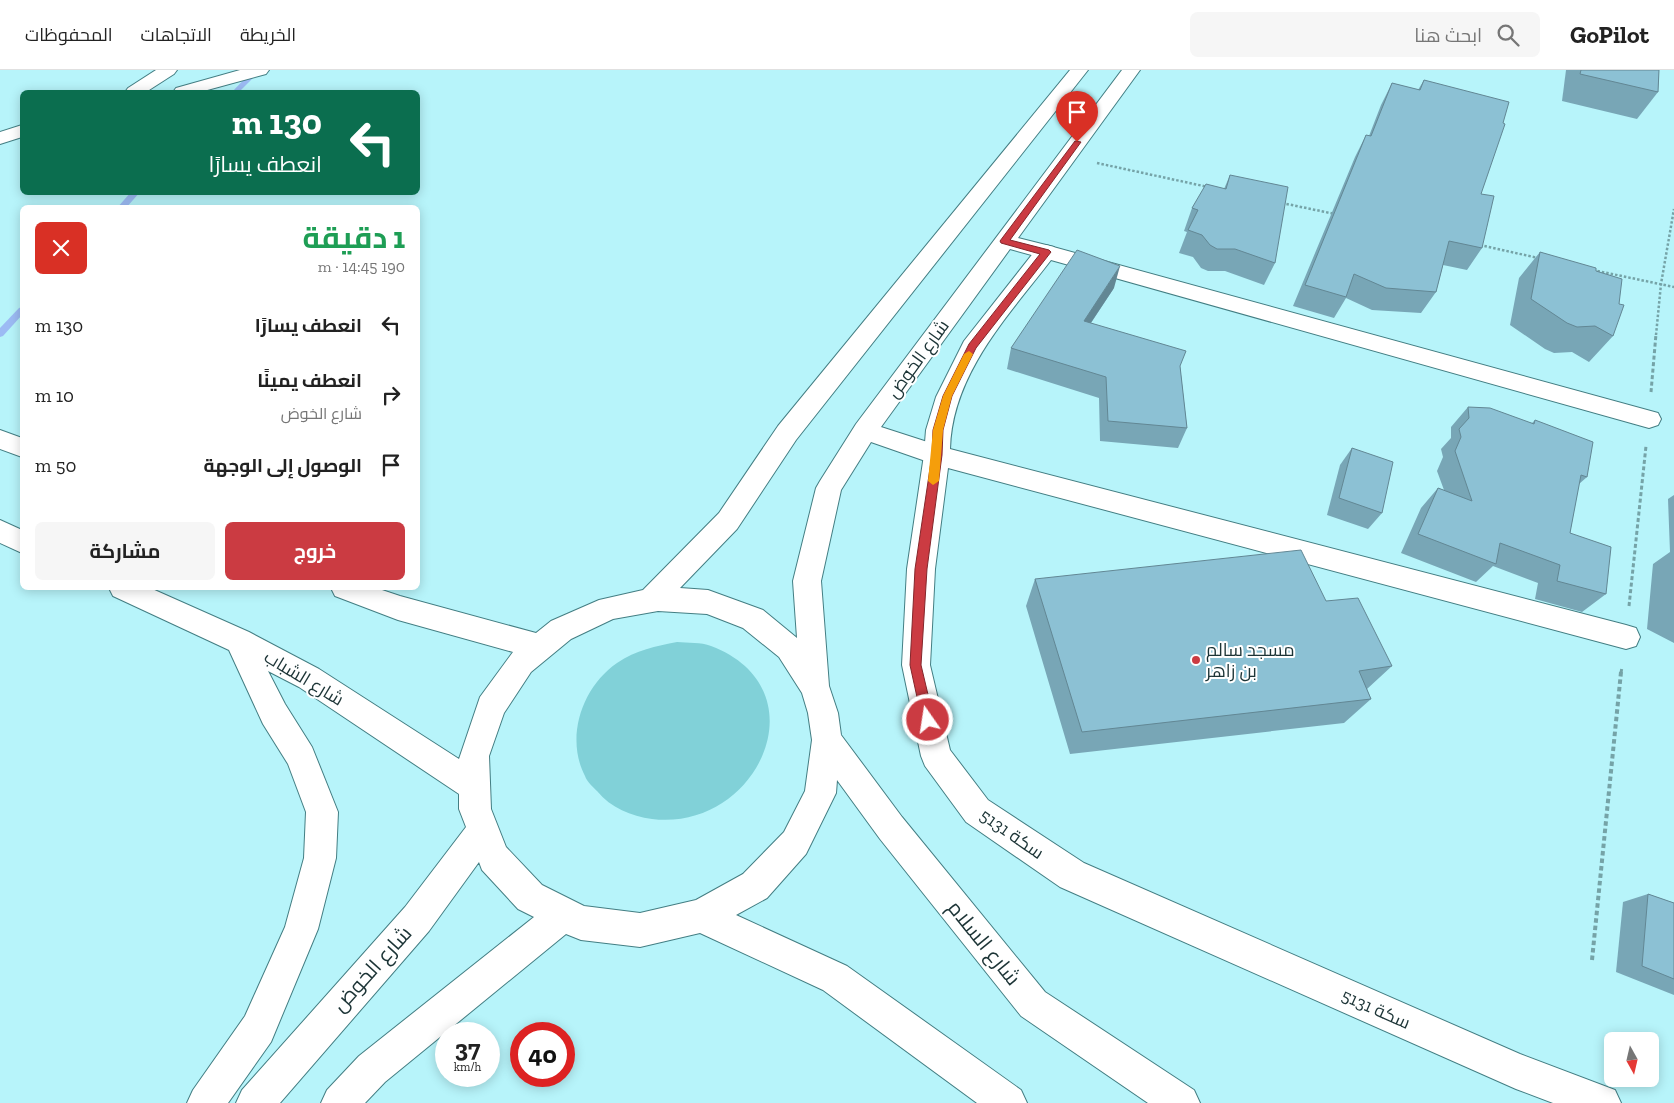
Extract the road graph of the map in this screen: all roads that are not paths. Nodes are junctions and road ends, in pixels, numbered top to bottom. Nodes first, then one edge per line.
1 (168, 70) edge
2 (260, 70) edge
3 (1079, 70) edge
4 (1132, 70) edge
5 (137, 90) edge
6 (189, 90) edge
7 (20, 132) edge
8 (0, 138) edge
9 (1004, 241) junction
10 (1046, 252) junction
11 (1649, 419) road end
12 (865, 431) junction
13 (0, 439) edge
14 (20, 447) edge
15 (937, 455) junction
16 (0, 531) edge
17 (20, 541) edge
18 (127, 590) edge
19 (350, 590) edge
20 (652, 600) junction
21 (1626, 637) road end
22 (239, 641) junction
23 (540, 647) junction
24 (815, 688) junction
25 (827, 740) junction
26 (475, 787) junction
27 (483, 830) junction
28 (564, 914) junction
29 (701, 916) junction
30 (206, 1103) edge
31 (255, 1103) edge
32 (340, 1103) edge
33 (1008, 1103) edge
34 (1181, 1103) edge
35 (1602, 1103) edge

1 - 5 main road
2 - 6 main road
3 - 20 main road
4 - 9 main road, شارع الخوض
7 - 8 main road
9 - 10 main road
9 - 12 main road, شارع الخوض
10 - 11 main road
10 - 15 main road, سكة 5131
12 - 15 main road
12 - 24 main road, شارع الخوض
13 - 14 main road
15 - 21 main road
15 - 35 main road, سكة 5131
16 - 17 main road
18 - 22 main road, شارع الشباب
19 - 23 main road
20 - 23 main road
20 - 24 main road
22 - 26 main road, شارع الشباب
22 - 30 main road
23 - 26 main road
24 - 25 main road
25 - 29 main road
25 - 34 main road, شارع السلام
26 - 27 main road
27 - 28 main road
27 - 31 main road, شارع الخوض
28 - 29 main road
28 - 32 main road
29 - 33 main road

